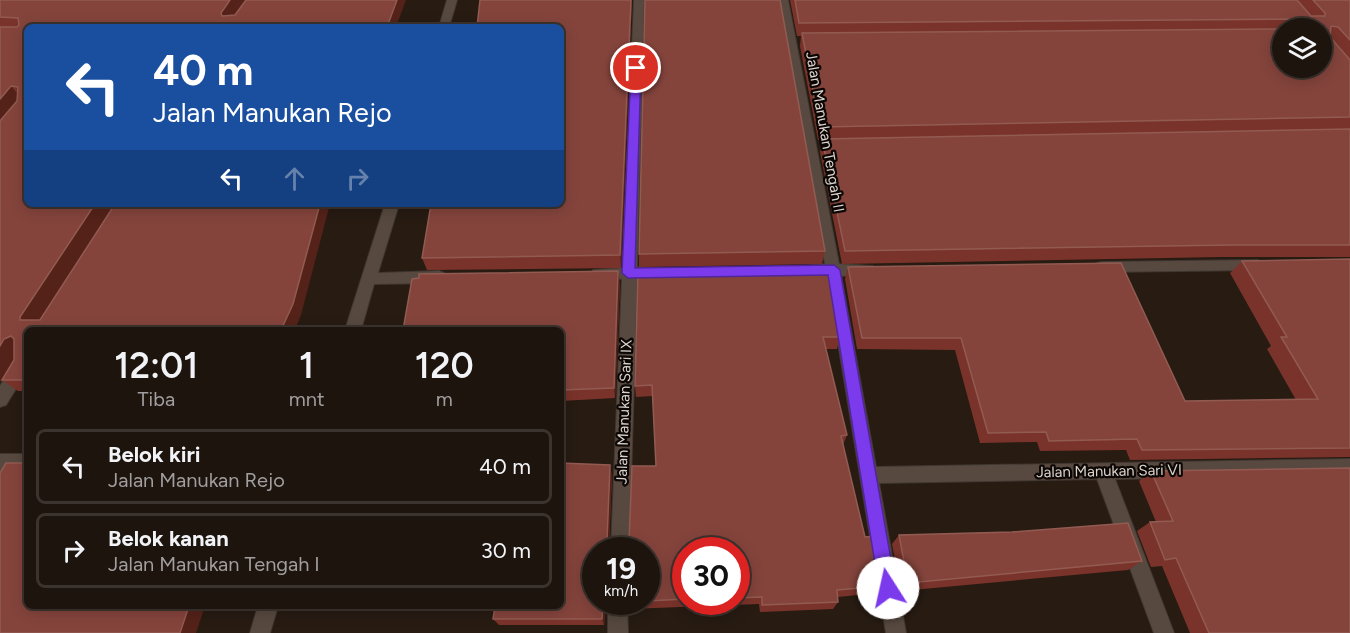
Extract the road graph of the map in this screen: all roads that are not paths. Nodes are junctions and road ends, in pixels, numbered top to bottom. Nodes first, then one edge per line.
1 (452, 0) edge
2 (639, 0) edge
3 (783, 0) edge
4 (445, 24) edge
5 (391, 207) edge
6 (1268, 265) edge
7 (1092, 267) edge
8 (880, 269) edge
9 (799, 270) edge
10 (834, 270) junction
11 (674, 272) edge
12 (628, 273) junction
13 (581, 274) edge
14 (452, 277) edge
15 (370, 279) junction
16 (354, 327) edge
17 (24, 362) edge
18 (0, 400) edge
19 (0, 462) edge
20 (24, 462) edge
21 (1350, 467) edge
22 (1103, 471) junction
23 (868, 475) junction
24 (620, 537) edge
25 (267, 609) edge
26 (618, 615) edge
27 (260, 633) edge
28 (618, 633) edge
29 (896, 633) edge
30 (1164, 633) edge

1 - 4 street
2 - 12 street, Jalan Manukan Sari IX
3 - 10 street, Jalan Manukan Tengah II
5 - 15 street
6 - 7 street
8 - 10 street
9 - 10 street
10 - 23 street, Jalan Manukan Tengah II
11 - 12 street
12 - 13 street
12 - 24 street, Jalan Manukan Sari IX
14 - 15 street
15 - 16 street
17 - 18 street
19 - 20 street
21 - 22 street, Jalan Manukan Sari VI
22 - 23 street, Jalan Manukan Sari VI
22 - 30 street
23 - 29 street, Jalan Manukan Tengah II
25 - 27 street
26 - 28 street

